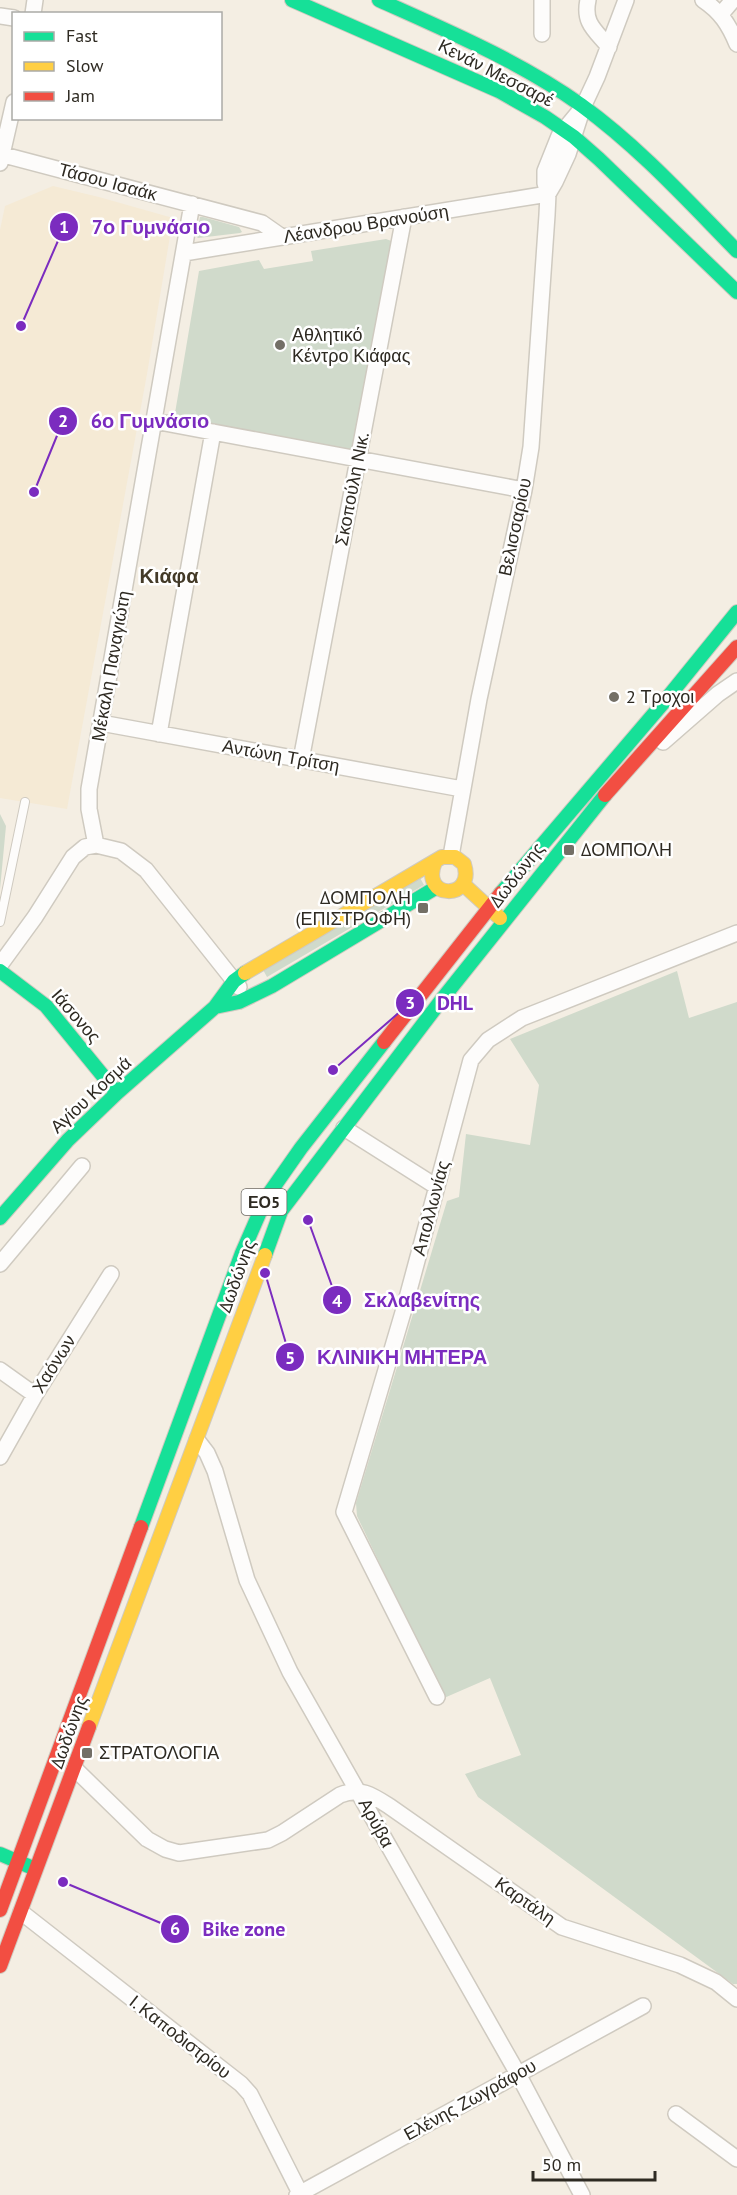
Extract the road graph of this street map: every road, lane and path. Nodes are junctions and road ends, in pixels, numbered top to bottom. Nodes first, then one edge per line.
1 (292, 0) edge
2 (379, 0) edge
3 (542, 0) edge
4 (588, 0) edge
5 (626, 0) edge
6 (703, 0) edge
7 (733, 0) edge
8 (409, 7) edge
9 (721, 14) junction
10 (542, 34) dead end
11 (737, 44) edge
12 (609, 47) junction
13 (583, 107) junction
14 (12, 110) edge
15 (569, 134) junction
16 (1, 157) edge
17 (548, 194) junction
18 (192, 204) junction
19 (404, 217) junction
20 (282, 237) junction
21 (737, 251) edge
22 (184, 253) junction
23 (737, 292) edge
24 (154, 422) junction
25 (213, 432) junction
26 (358, 459) junction
27 (524, 490) junction
28 (737, 612) edge
29 (735, 650) edge
30 (737, 681) edge
31 (101, 723) junction
32 (159, 734) junction
33 (643, 750) junction
34 (301, 760) junction
35 (462, 789) junction
36 (25, 802) dead end
37 (96, 845) junction
38 (451, 856) junction
39 (435, 862) junction
40 (463, 884) junction
41 (437, 887) junction
42 (489, 908) junction
43 (504, 921) junction
44 (0, 922) edge
45 (737, 933) edge
46 (0, 965) edge
47 (0, 971) edge
48 (234, 981) junction
49 (249, 999) junction
50 (215, 1007) junction
51 (117, 1093) junction
52 (344, 1128) junction
53 (82, 1166) dead end
54 (437, 1187) junction
55 (0, 1218) edge
56 (0, 1264) edge
57 (111, 1274) dead end
58 (0, 1370) edge
59 (35, 1395) junction
60 (196, 1440) junction
61 (0, 1457) edge
62 (437, 1696) dead end
63 (74, 1768) junction
64 (358, 1791) junction
65 (0, 1854) edge
66 (19, 1862) junction
67 (36, 1869) junction
68 (0, 1910) edge
69 (21, 1912) junction
70 (0, 1966) edge
71 (737, 1999) edge
72 (643, 2006) dead end
73 (518, 2074) junction
74 (676, 2114) dead end
75 (737, 2159) edge
76 (299, 2194) edge
77 (582, 2195) edge

1 - 15 main road, Κενάν Μεσσαρέ
2 - 8 main road, Κενάν Μεσσαρέ
3 - 10 street
4 - 12 street
5 - 12 street
6 - 9 street
7 - 9 street
8 - 13 main road, Κενάν Μεσσαρέ
9 - 11 street
12 - 13 street
13 - 15 street, Βελισσαρίου
13 - 21 main road, Κενάν Μεσσαρέ
14 - 16 street
15 - 17 street, Βελισσαρίου
15 - 23 main road, Κενάν Μεσσαρέ
16 - 18 street, Τάσου Ισαάκ
17 - 19 street, Λέανδρου Βρανούση
17 - 27 street, Βελισσαρίου
18 - 20 street, Τάσου Ισαάκ
18 - 22 street, Μέκαλη Παναγιώτη
19 - 20 street, Λέανδρου Βρανούση
19 - 26 street, Σκοπούλη Νικ.
20 - 22 street, Λέανδρου Βρανούση
22 - 24 street, Μέκαλη Παναγιώτη
24 - 25 street
24 - 31 street, Μέκαλη Παναγιώτη
25 - 26 street
25 - 32 street
26 - 27 street
26 - 34 street, Σκοπούλη Νικ.
27 - 35 street, Βελισσαρίου
28 - 42 main road, Δωδώνης / ΕΟ5
29 - 33 main road, Δωδώνης / ΕΟ5
30 - 33 street
31 - 32 street, Αντώνη Τρίτση
31 - 37 street, Μέκαλη Παναγιώτη
32 - 34 street, Αντώνη Τρίτση
33 - 43 main road, Δωδώνης / ΕΟ5
34 - 35 street, Αντώνη Τρίτση
35 - 38 street, Βελισσαρίου
36 - 44 lane
37 - 46 street
37 - 48 street
38 - 39 main road
38 - 40 main road
39 - 41 main road
39 - 48 main road, Αγίου Κοσμά
40 - 41 main road
40 - 42 main road
41 - 49 main road, Αγίου Κοσμά
42 - 43 main road
42 - 66 main road, Δωδώνης / ΕΟ5
43 - 52 main road, Δωδώνης / ΕΟ5
45 - 54 street, Απολλωνίας
47 - 51 main road, Ιάσονος
48 - 49 street
48 - 50 main road, Αγίου Κοσμά
49 - 50 main road, Αγίου Κοσμά
50 - 51 main road, Αγίου Κοσμά
51 - 55 main road, Αγίου Κοσμά
52 - 54 street
52 - 60 main road, Δωδώνης / ΕΟ5
53 - 56 street
54 - 62 street, Απολλωνίας
57 - 59 street, Χαόνων
58 - 59 street
59 - 61 street, Χαόνων
60 - 63 main road, Δωδώνης / ΕΟ5
60 - 64 street, Αρύβα
63 - 64 street
63 - 67 main road, Δωδώνης / ΕΟ5
64 - 71 street, Καρτάλη
64 - 73 street, Αρύβα
65 - 66 main road
66 - 67 main road
66 - 68 main road, Δωδώνης / ΕΟ5
67 - 69 main road, Δωδώνης / ΕΟ5
69 - 70 main road, Δωδώνης / ΕΟ5
69 - 76 street, Ι. Καποδιστρίου
72 - 73 street, Ελένης Ζωγράφου
73 - 76 street, Ελένης Ζωγράφου
73 - 77 street, Αρύβα
74 - 75 street

